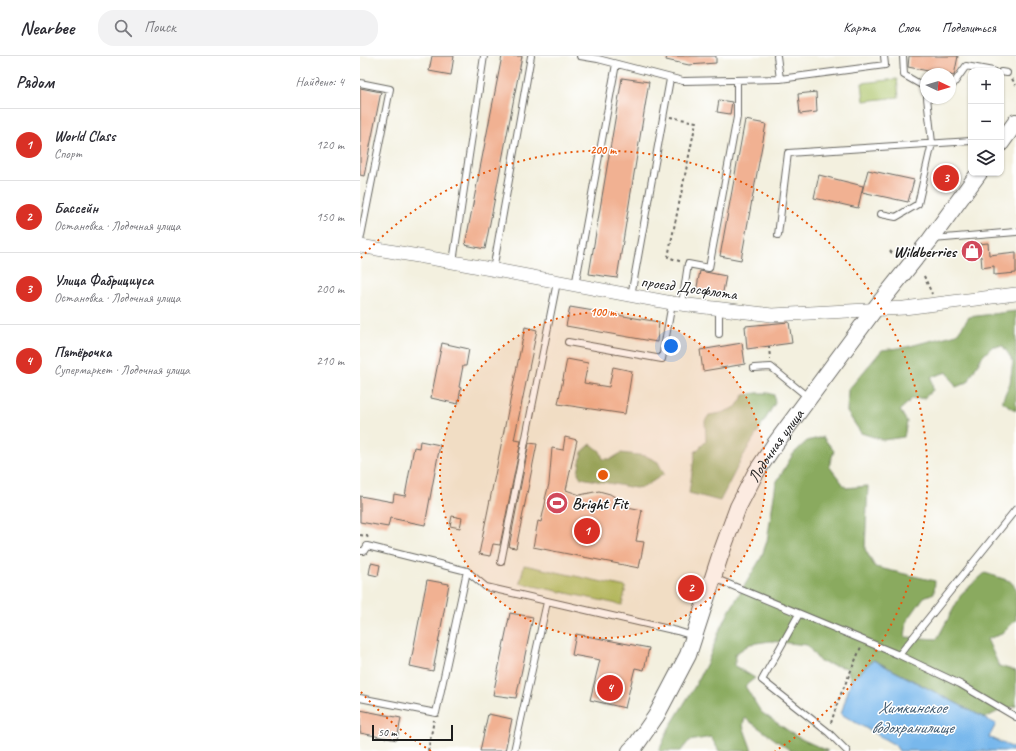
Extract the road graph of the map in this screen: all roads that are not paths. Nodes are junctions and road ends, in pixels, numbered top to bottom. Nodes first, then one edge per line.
1 (484, 56) edge
2 (531, 56) edge
3 (580, 56) edge
4 (777, 56) edge
5 (884, 56) edge
6 (903, 56) edge
7 (598, 58) edge
8 (616, 64) junction
9 (977, 68) edge
10 (670, 79) junction
11 (780, 79) junction
12 (736, 80) junction
13 (956, 80) edge
14 (360, 83) edge
15 (920, 85) edge
16 (928, 104) edge
17 (1016, 123) edge
18 (1004, 138) edge
19 (968, 141) edge
20 (932, 143) junction
21 (977, 176) edge
22 (881, 214) dead end
23 (1016, 232) edge
24 (778, 235) dead end
25 (930, 240) junction
26 (360, 241) edge
27 (360, 246) edge
28 (453, 262) junction
29 (493, 270) junction
30 (557, 282) junction
31 (575, 286) junction
32 (1016, 294) edge
33 (630, 296) junction
34 (677, 304) junction
35 (719, 309) junction
36 (874, 310) junction
37 (719, 334) dead end
38 (568, 342) dead end
39 (754, 368) dead end
40 (809, 398) junction
41 (1016, 509) edge
42 (360, 551) edge
43 (501, 562) dead end
44 (467, 571) junction
45 (713, 577) junction
46 (547, 602) junction
47 (799, 614) junction
48 (694, 637) junction
49 (899, 655) junction
50 (360, 698) edge
51 (1016, 718) edge
52 (514, 751) edge
53 (630, 751) edge
54 (848, 751) edge

1 - 28 lane
2 - 29 lane
3 - 7 lane
4 - 11 lane
5 - 11 lane
6 - 15 lane
7 - 8 lane
8 - 10 lane
8 - 31 lane
9 - 13 lane
10 - 12 lane
10 - 33 lane
11 - 12 lane
12 - 34 lane
14 - 26 lane
16 - 20 lane
17 - 18 street
19 - 20 lane
20 - 22 lane
20 - 24 lane
21 - 25 street, Лодочная улица
23 - 25 lane
25 - 36 street, Лодочная улица
27 - 28 street, проезд Досфлота
28 - 29 street, проезд Досфлота
29 - 30 street, проезд Досфлота
30 - 31 street, проезд Досфлота
30 - 43 lane
31 - 33 street, проезд Досфлота
32 - 36 street, проезд Досфлота
33 - 34 street, проезд Досфлота
34 - 35 street, проезд Досфлота
34 - 38 lane
35 - 36 street, проезд Досфлота
35 - 37 lane
36 - 40 street, Лодочная улица
39 - 40 lane
40 - 45 street, Лодочная улица
41 - 49 lane
42 - 44 lane
44 - 46 lane
44 - 50 lane
45 - 47 lane
45 - 48 street, Лодочная улица
46 - 48 lane
46 - 52 lane
47 - 49 lane
47 - 54 lane
48 - 53 street, Лодочная улица
49 - 51 lane

